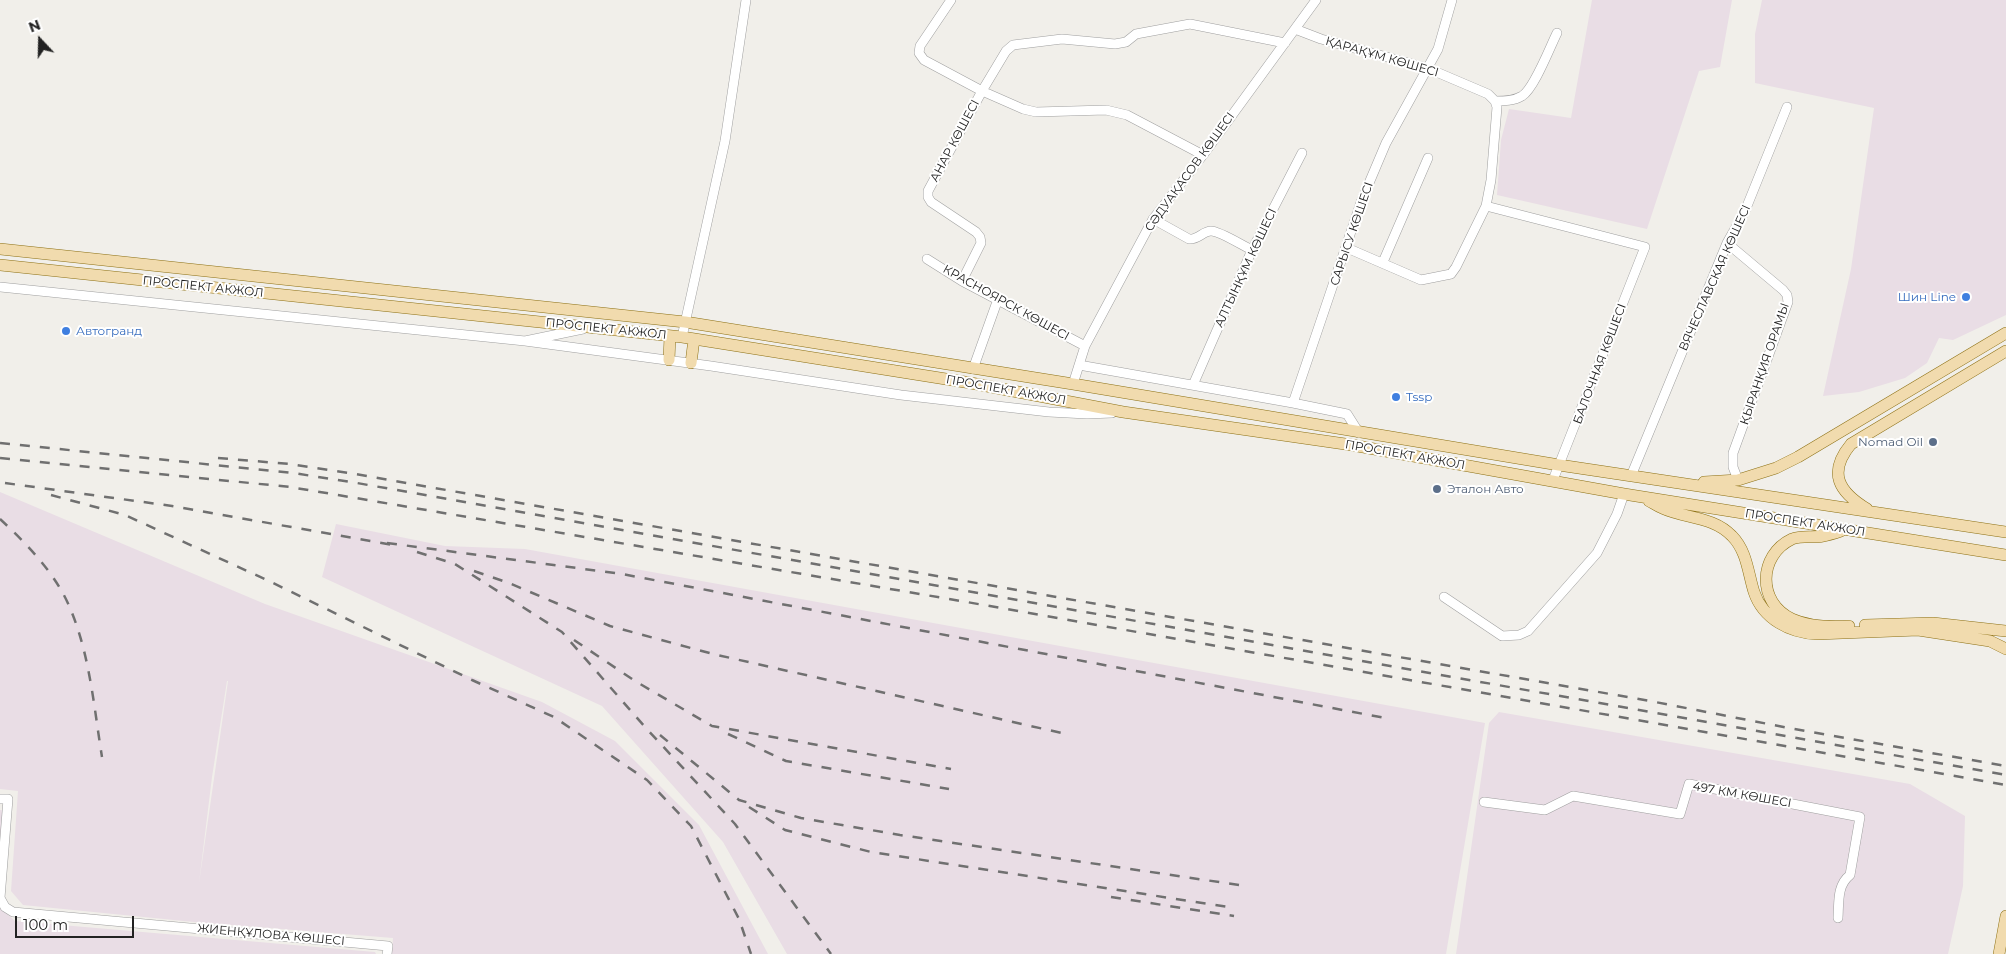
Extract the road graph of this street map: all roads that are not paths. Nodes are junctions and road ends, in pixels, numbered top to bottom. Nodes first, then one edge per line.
1 (746, 0) edge
2 (951, 0) edge
3 (1316, 0) edge
4 (1452, 0) edge
5 (1294, 29) junction
6 (1557, 33) dead end
7 (1285, 43) junction
8 (1427, 68) junction
9 (982, 91) junction
10 (1495, 101) junction
11 (1786, 107) dead end
12 (1302, 153) dead end
13 (1204, 155) junction
14 (1428, 158) dead end
15 (1486, 206) junction
16 (1152, 219) junction
17 (1727, 243) junction
18 (1347, 248) junction
19 (0, 249) edge
20 (1252, 250) junction
21 (927, 259) dead end
22 (1383, 262) junction
23 (0, 265) edge
24 (208, 272) junction
25 (962, 281) junction
26 (0, 287) edge
27 (208, 288) junction
28 (998, 299) junction
29 (685, 322) junction
30 (592, 327) junction
31 (2006, 333) edge
32 (670, 336) junction
33 (688, 338) junction
34 (525, 341) junction
35 (1085, 346) junction
36 (2006, 351) edge
37 (669, 360) junction
38 (691, 363) junction
39 (1079, 365) junction
40 (973, 369) junction
41 (1073, 384) junction
42 (1193, 385) junction
43 (1293, 402) junction
44 (1124, 412) junction
45 (1359, 433) junction
46 (1559, 465) junction
47 (1630, 476) junction
48 (1553, 480) junction
49 (1738, 480) junction
50 (1677, 483) junction
51 (1624, 494) junction
52 (1643, 497) junction
53 (1873, 513) junction
54 (1845, 530) junction
55 (2006, 532) edge
56 (2006, 555) edge
57 (1444, 597) dead end
58 (2006, 630) edge
59 (2006, 649) edge
60 (0, 799) edge
61 (1484, 802) dead end
62 (2006, 916) edge
63 (1838, 918) dead end
64 (387, 950) edge
65 (1999, 954) edge

1 - 29 street
2 - 9 street, АНАР КӨШЕСІ
3 - 5 street, СӘДУАҚАСОВ КӨШЕСІ
4 - 8 street, САРЫСУ КӨШЕСІ
5 - 7 street, СӘДУАҚАСОВ КӨШЕСІ
5 - 8 street, ҚАРАҚҰМ КӨШЕСІ
6 - 10 street
7 - 9 street, АНАР КӨШЕСІ
7 - 13 street, СӘДУАҚАСОВ КӨШЕСІ
8 - 10 street, ҚАРАҚҰМ КӨШЕСІ
8 - 18 street, САРЫСУ КӨШЕСІ
9 - 13 street
9 - 25 street, АНАР КӨШЕСІ
10 - 15 street
11 - 17 street, ВЯЧЕСЛАВСКАЯ КӨШЕСІ
12 - 20 street, АЛТЫНҚҰМ КӨШЕСІ
13 - 16 street, СӘДУАҚАСОВ КӨШЕСІ
14 - 22 street
15 - 22 street
15 - 46 street, БАЛОЧНАЯ КӨШЕСІ
16 - 20 street
16 - 35 street, СӘДУАҚАСОВ КӨШЕСІ
17 - 47 street, ВЯЧЕСЛАВСКАЯ КӨШЕСІ
17 - 49 street, ҚЫРАНҚИЯ ОРАМЫ
18 - 22 street
18 - 43 street, САРЫСУ КӨШЕСІ
19 - 24 main road, ПРОСПЕКТ АКЖОЛ
20 - 42 street, АЛТЫНҚҰМ КӨШЕСІ
21 - 25 street, КРАСНОЯРСК КӨШЕСІ
23 - 27 main road, ПРОСПЕКТ АКЖОЛ
24 - 27 main road
24 - 29 main road, ПРОСПЕКТ АКЖОЛ
25 - 28 street, КРАСНОЯРСК КӨШЕСІ
26 - 34 street
27 - 30 main road, ПРОСПЕКТ АКЖОЛ
28 - 35 street, КРАСНОЯРСК КӨШЕСІ
28 - 40 street
29 - 33 street
29 - 40 main road, ПРОСПЕКТ АКЖОЛ
30 - 32 main road, ПРОСПЕКТ АКЖОЛ
30 - 34 street
31 - 49 main road
32 - 33 main road, ПРОСПЕКТ АКЖОЛ
32 - 37 main road
33 - 38 main road
33 - 44 main road, ПРОСПЕКТ АКЖОЛ
34 - 37 street
35 - 39 street, СӘДУАҚАСОВ КӨШЕСІ
36 - 53 main road
37 - 38 street
38 - 44 street
39 - 41 street, СӘДУАҚАСОВ КӨШЕСІ
39 - 42 street
40 - 41 main road, ПРОСПЕКТ АКЖОЛ
41 - 45 main road, ПРОСПЕКТ АКЖОЛ
42 - 43 street
43 - 45 street
44 - 48 main road, ПРОСПЕКТ АКЖОЛ
45 - 46 main road, ПРОСПЕКТ АКЖОЛ
46 - 47 main road, ПРОСПЕКТ АКЖОЛ
46 - 48 street, БАЛОЧНАЯ КӨШЕСІ
47 - 50 main road, ПРОСПЕКТ АКЖОЛ
48 - 51 main road, ПРОСПЕКТ АКЖОЛ
49 - 50 main road
50 - 53 main road, ПРОСПЕКТ АКЖОЛ
51 - 52 main road, ПРОСПЕКТ АКЖОЛ
51 - 57 street
52 - 54 main road, ПРОСПЕКТ АКЖОЛ
52 - 59 main road
53 - 55 main road, ПРОСПЕКТ АКЖОЛ
54 - 56 main road, ПРОСПЕКТ АКЖОЛ
54 - 58 main road
60 - 64 street, ЖИЕНҚҰЛОВА КӨШЕСІ
61 - 63 street, 497 КМ КӨШЕСІ
62 - 65 main road

